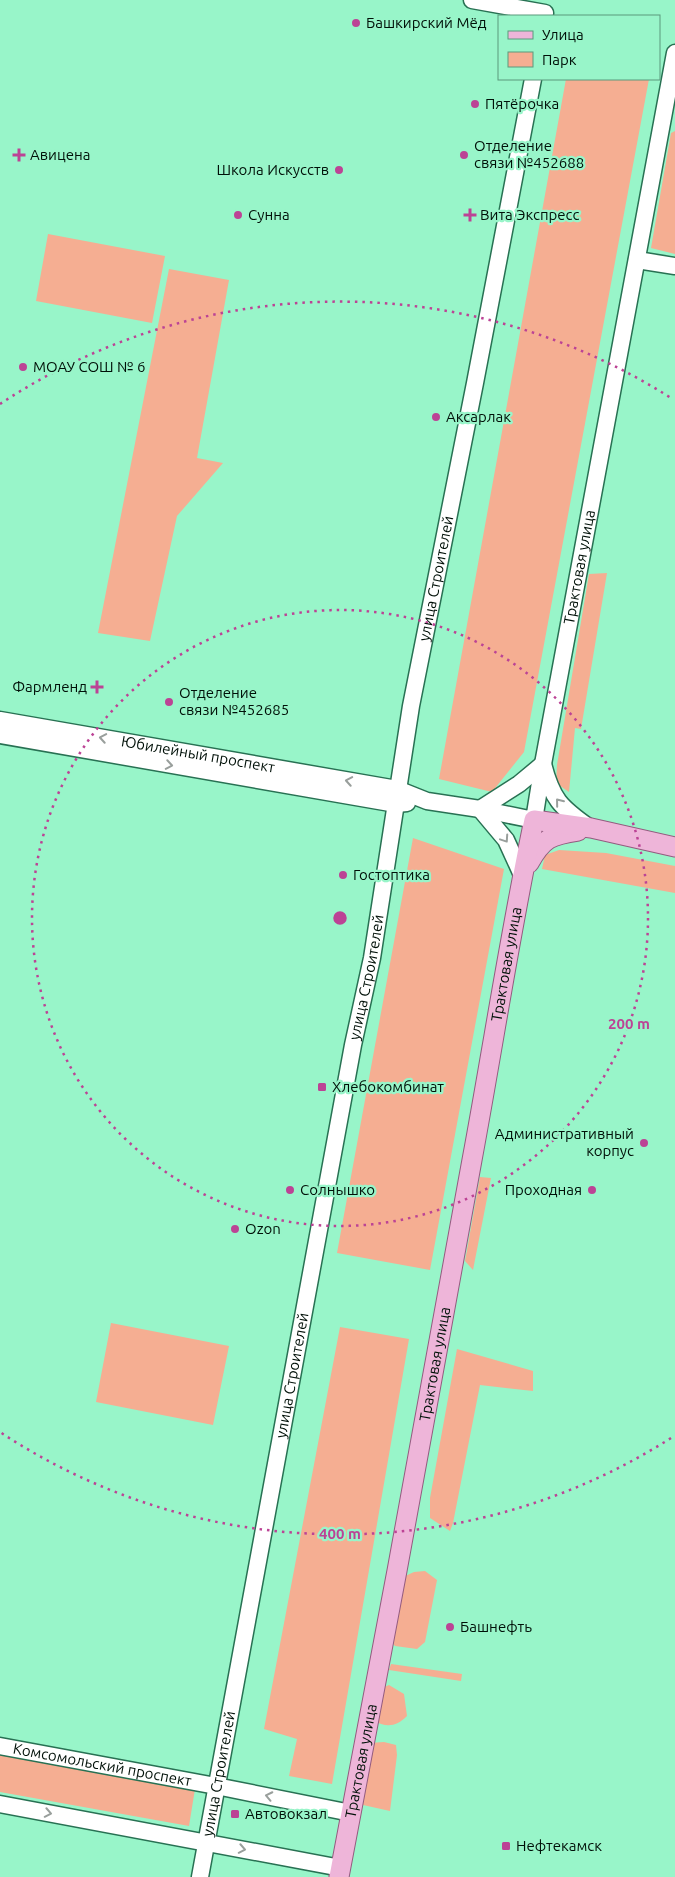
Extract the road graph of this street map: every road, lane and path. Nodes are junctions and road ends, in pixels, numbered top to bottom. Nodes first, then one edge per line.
1 (472, 0) edge
2 (546, 10) edge
3 (675, 53) edge
4 (533, 80) edge
5 (637, 260) junction
6 (675, 266) edge
7 (0, 720) edge
8 (0, 735) edge
9 (543, 764) junction
10 (397, 797) junction
11 (480, 810) junction
12 (534, 820) junction
13 (591, 828) junction
14 (675, 847) edge
15 (522, 875) junction
16 (0, 1746) edge
17 (216, 1786) junction
18 (0, 1804) edge
19 (351, 1813) junction
20 (207, 1842) junction
21 (340, 1872) edge
22 (200, 1877) edge

1 - 2 main road
3 - 5 main road, Трактовая улица
4 - 10 main road, улица Строителей
5 - 6 main road
5 - 9 main road, Трактовая улица
10 -> 7 main road, Юбилейный проспект
8 -> 10 main road
9 - 11 main road
9 - 12 main road, Трактовая улица
13 -> 9 main road
10 - 11 main road
10 - 17 main road, улица Строителей
11 - 12 main road
11 -> 15 main road
12 - 13 main road
12 - 15 main road, Трактовая улица
13 - 14 main road
13 - 15 main road
15 - 19 main road, Трактовая улица
16 - 17 main road, Комсомольский проспект
19 -> 17 main road, Комсомольский проспект
17 - 20 main road, улица Строителей
18 -> 20 main road
19 - 21 main road, Трактовая улица
20 -> 21 main road
20 - 22 main road, улица Строителей

